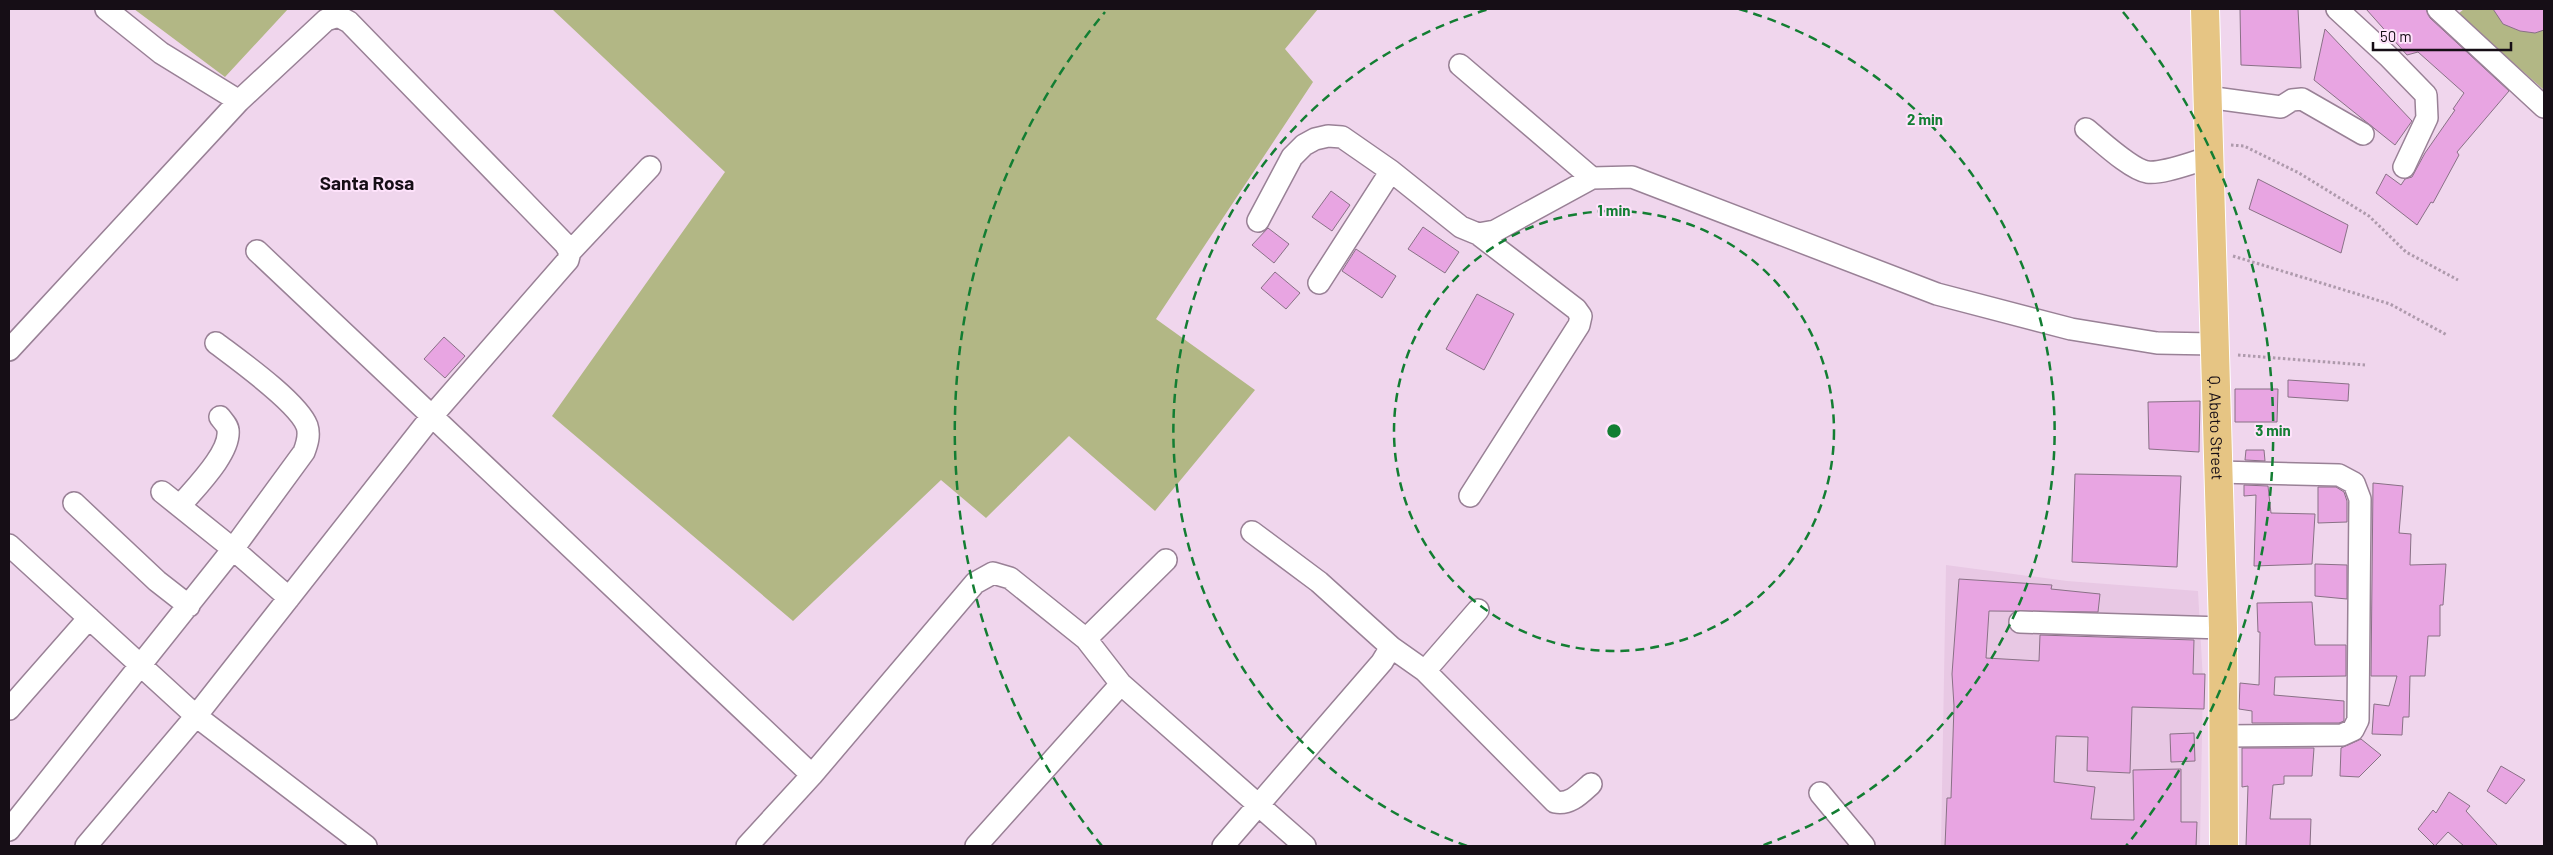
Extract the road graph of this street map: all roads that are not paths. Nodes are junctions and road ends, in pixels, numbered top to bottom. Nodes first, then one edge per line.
1 (106, 9) edge
2 (2204, 9) edge
3 (2337, 9) edge
4 (2438, 9) edge
5 (1460, 65) dead end
6 (2207, 97) junction
7 (238, 102) junction
8 (2544, 106) edge
9 (2086, 128) dead end
10 (2363, 134) dead end
11 (2208, 150) junction
12 (650, 167) dead end
13 (2404, 167) dead end
14 (1391, 171) junction
15 (1592, 178) junction
16 (1258, 221) dead end
17 (1478, 234) junction
18 (257, 251) dead end
19 (570, 252) junction
20 (1319, 283) dead end
21 (216, 343) dead end
22 (2214, 348) junction
23 (9, 350) edge
24 (432, 416) junction
25 (220, 417) dead end
26 (2218, 472) junction
27 (162, 492) dead end
28 (1470, 496) dead end
29 (74, 503) dead end
30 (180, 506) junction
31 (1252, 532) dead end
32 (9, 545) edge
33 (234, 549) junction
34 (1166, 560) dead end
35 (289, 598) junction
36 (189, 606) junction
37 (1478, 610) dead end
38 (89, 618) junction
39 (2020, 622) dead end
40 (2223, 628) junction
41 (1086, 639) junction
42 (1391, 647) junction
43 (140, 666) junction
44 (1424, 671) junction
45 (1120, 684) junction
46 (9, 709) edge
47 (196, 716) junction
48 (2224, 736) junction
49 (812, 774) junction
50 (1591, 784) dead end
51 (1820, 793) dead end
52 (1258, 807) junction
53 (9, 830) edge
54 (86, 846) edge
55 (366, 846) edge
56 (747, 846) edge
57 (976, 846) edge
58 (1224, 846) edge
59 (1306, 846) edge
60 (1864, 846) edge
61 (2224, 846) edge

1 - 7 street
2 - 6 main road, Q. Abeto Street
3 - 13 street
4 - 8 street
5 - 15 street
6 - 10 street
6 - 11 main road, Q. Abeto Street
7 - 19 street
7 - 23 street
9 - 11 street
11 - 22 main road, Q. Abeto Street
12 - 19 street
14 - 16 street
14 - 17 street
14 - 20 street
15 - 17 street
15 - 22 street
17 - 28 street
18 - 24 street
19 - 24 street
21 - 33 street
22 - 26 main road, Q. Abeto Street
24 - 35 street
24 - 49 street
25 - 30 street
26 - 40 main road, Q. Abeto Street
26 - 48 street
27 - 30 street
29 - 36 street
30 - 33 street
31 - 42 street
32 - 38 street
33 - 35 street
33 - 36 street
34 - 41 street
35 - 47 street
36 - 43 street
37 - 44 street
38 - 43 street
38 - 46 street
39 - 40 street
40 - 48 main road, Q. Abeto Street
41 - 45 street
41 - 49 street
42 - 44 street
42 - 52 street
43 - 47 street
43 - 53 street
44 - 50 street
45 - 52 street
45 - 57 street
47 - 54 street
47 - 55 street
48 - 61 main road, Q. Abeto Street
49 - 56 street
51 - 60 street
52 - 58 street
52 - 59 street

